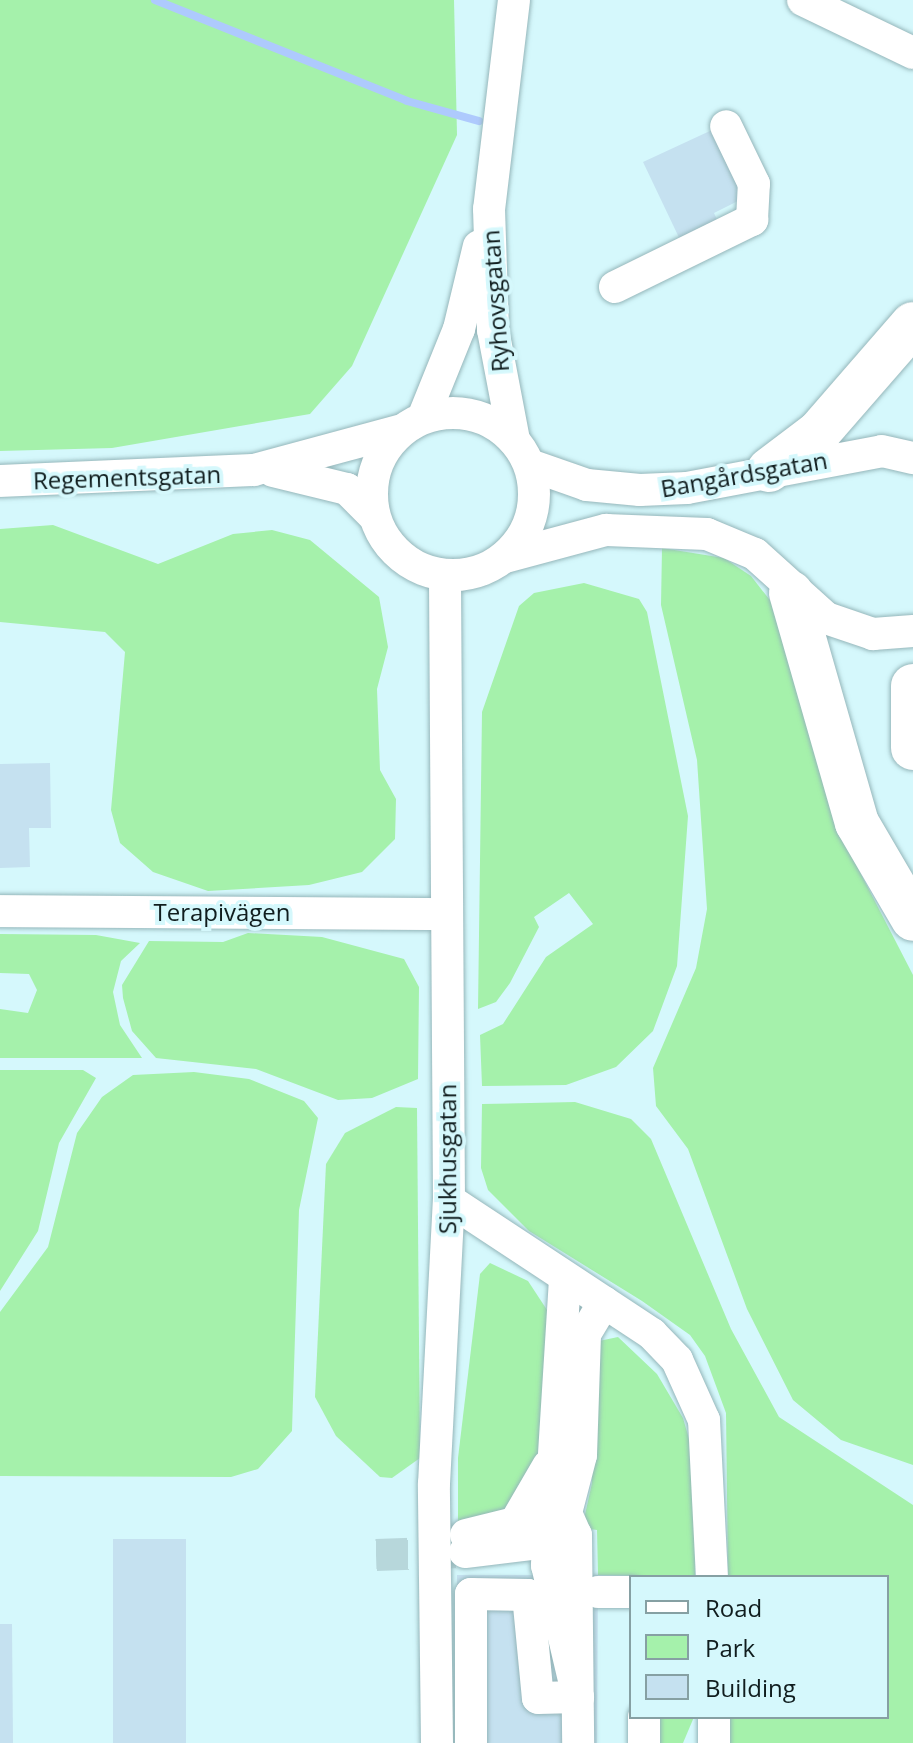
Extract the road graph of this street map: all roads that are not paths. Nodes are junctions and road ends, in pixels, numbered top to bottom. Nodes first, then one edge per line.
1 (514, 0) edge
2 (803, 0) edge
3 (913, 53) edge
4 (726, 126) dead end
5 (489, 209) junction
6 (615, 287) dead end
7 (913, 324) edge
8 (413, 424) junction
9 (522, 452) junction
10 (913, 458) edge
11 (254, 470) junction
12 (769, 470) junction
13 (0, 481) edge
14 (374, 516) junction
15 (505, 557) junction
16 (445, 575) junction
17 (791, 593) junction
18 (913, 631) edge
19 (913, 686) edge
20 (913, 748) edge
21 (0, 911) edge
22 (445, 914) junction
23 (913, 919) edge
24 (449, 1200) junction
25 (565, 1279) junction
26 (604, 1302) junction
27 (558, 1441) junction
28 (557, 1522) junction
29 (712, 1575) edge
30 (598, 1592) dead end
31 (629, 1592) edge
32 (578, 1697) junction
33 (644, 1719) edge
34 (714, 1719) edge
35 (437, 1743) edge
36 (471, 1743) edge
37 (578, 1743) edge
38 (644, 1743) edge
39 (714, 1743) edge

1 - 5 street, Ryhovsgatan
2 - 3 street
4 - 6 street
5 - 8 street, Ryhovsgatan
5 - 9 street, Ryhovsgatan
7 - 12 highway
8 - 9 street
8 - 11 street, Regementsgatan
8 - 14 street
9 - 12 street, Bangårdsgatan
9 - 15 street
10 - 12 street, Bangårdsgatan
11 - 13 street, Regementsgatan
11 - 14 street, Regementsgatan
14 - 16 street
15 - 16 street
15 - 17 street, Bangårdsgatan
16 - 22 street, Sjukhusgatan
17 - 18 street, Bangårdsgatan
17 - 23 highway
19 - 20 highway
21 - 22 street, Terapivägen
22 - 24 street, Sjukhusgatan
24 - 25 street
24 - 35 street, Sjukhusgatan
25 - 26 street
25 - 27 street
26 - 28 street
26 - 29 street
27 - 28 street
27 - 28 street
28 - 32 street
30 - 31 street
32 - 36 street
32 - 37 street
33 - 38 street
34 - 39 street

